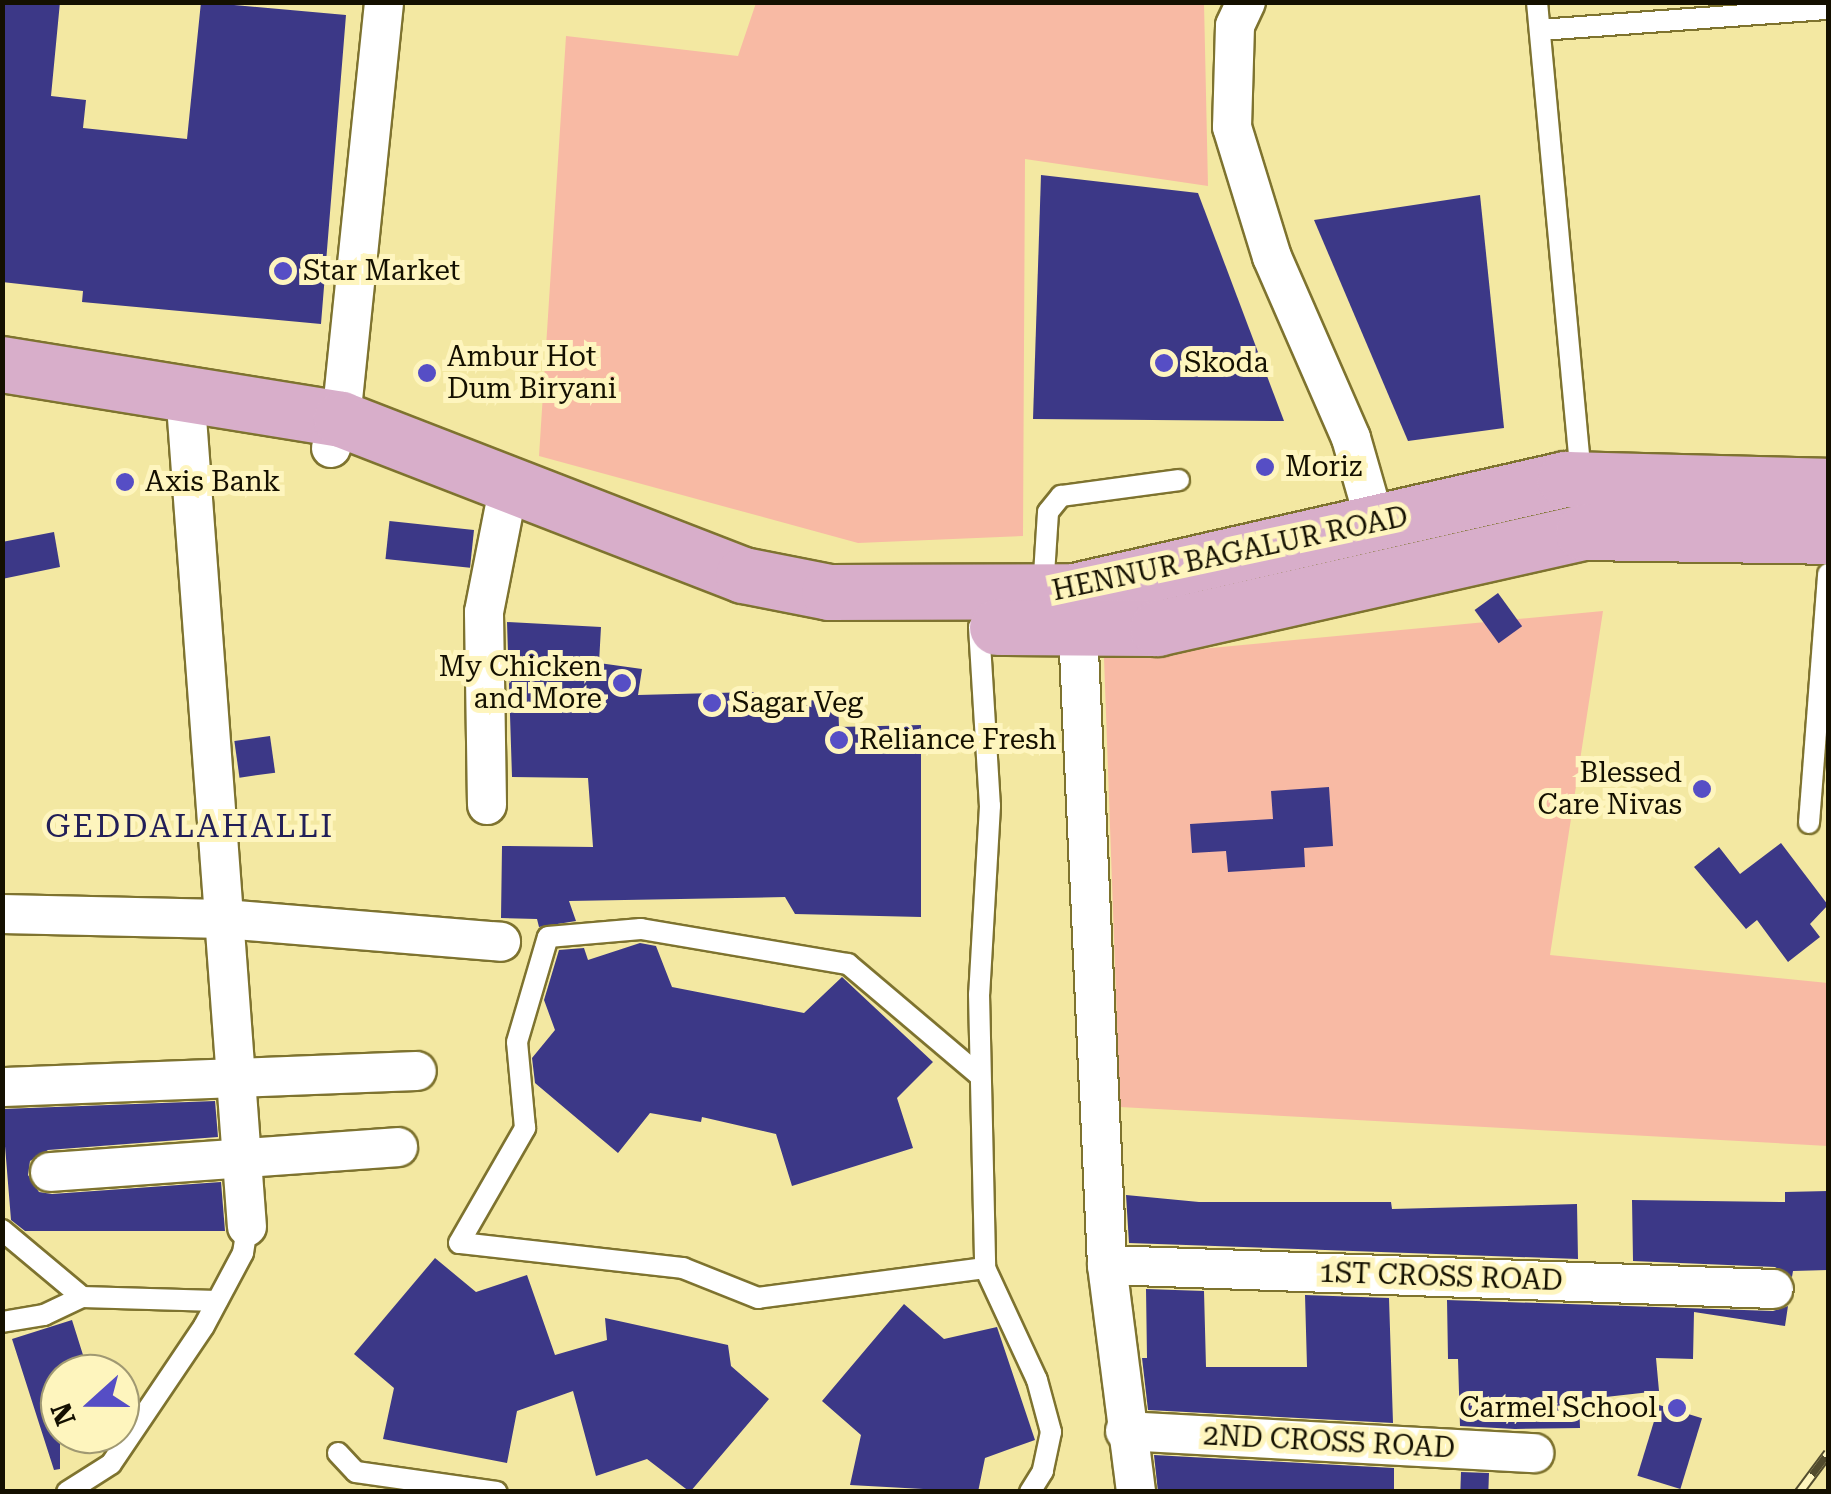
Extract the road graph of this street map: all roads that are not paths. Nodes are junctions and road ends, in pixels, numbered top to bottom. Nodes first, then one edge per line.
1 (384, 2) edge
2 (1246, 2) edge
3 (1537, 2) edge
4 (1828, 9) edge
5 (1540, 30) junction
6 (2, 364) edge
7 (2, 396) edge
8 (186, 405) junction
9 (336, 433) junction
10 (1179, 480) dead end
11 (1581, 480) junction
12 (1828, 486) edge
13 (504, 510) junction
14 (1376, 526) junction
15 (1828, 536) edge
16 (1828, 574) edge
17 (1066, 604) junction
18 (979, 627) junction
19 (487, 805) dead end
20 (1808, 823) dead end
21 (2, 914) edge
22 (224, 919) junction
23 (501, 942) dead end
24 (417, 1071) dead end
25 (979, 1074) junction
26 (236, 1082) junction
27 (2, 1087) edge
28 (398, 1147) dead end
29 (241, 1162) junction
30 (50, 1172) dead end
31 (247, 1226) joint
32 (2, 1230) edge
33 (1107, 1265) junction
34 (984, 1268) junction
35 (1774, 1289) dead end
36 (82, 1297) junction
37 (216, 1301) junction
38 (2, 1322) edge
39 (1125, 1431) junction
40 (338, 1453) dead end
41 (1534, 1453) dead end
42 (67, 1492) edge
43 (496, 1492) edge
44 (1030, 1492) edge
45 (1136, 1492) edge

1 - 9 street
2 - 14 street
3 - 5 lane
4 - 5 lane
5 - 11 lane
6 - 8 main road, HENNUR BAGALUR ROAD
7 - 8 main road, HENNUR BAGALUR ROAD
8 - 9 main road, HENNUR BAGALUR ROAD
8 - 22 street
9 - 13 main road, HENNUR BAGALUR ROAD
9 - 17 main road, HENNUR BAGALUR ROAD
10 - 17 lane
11 - 12 main road, HENNUR BAGALUR ROAD
11 - 14 main road, HENNUR BAGALUR ROAD
13 - 18 main road, HENNUR BAGALUR ROAD
13 - 19 street
14 - 17 main road, HENNUR BAGALUR ROAD
15 - 17 main road, HENNUR BAGALUR ROAD
16 - 20 lane
17 - 18 main road, HENNUR BAGALUR ROAD
17 - 33 street
18 - 25 lane
21 - 22 street
22 - 23 street
22 - 26 street
24 - 26 street
25 - 34 lane
25 - 34 lane
26 - 27 street
26 - 29 street
28 - 29 street
29 - 30 street
29 - 31 street
31 - 37 lane
32 - 36 lane
33 - 35 street, 1ST CROSS ROAD
33 - 39 street
34 - 44 lane
36 - 37 lane
36 - 38 lane
37 - 42 lane
39 - 41 street, 2ND CROSS ROAD
39 - 45 street
40 - 43 lane

